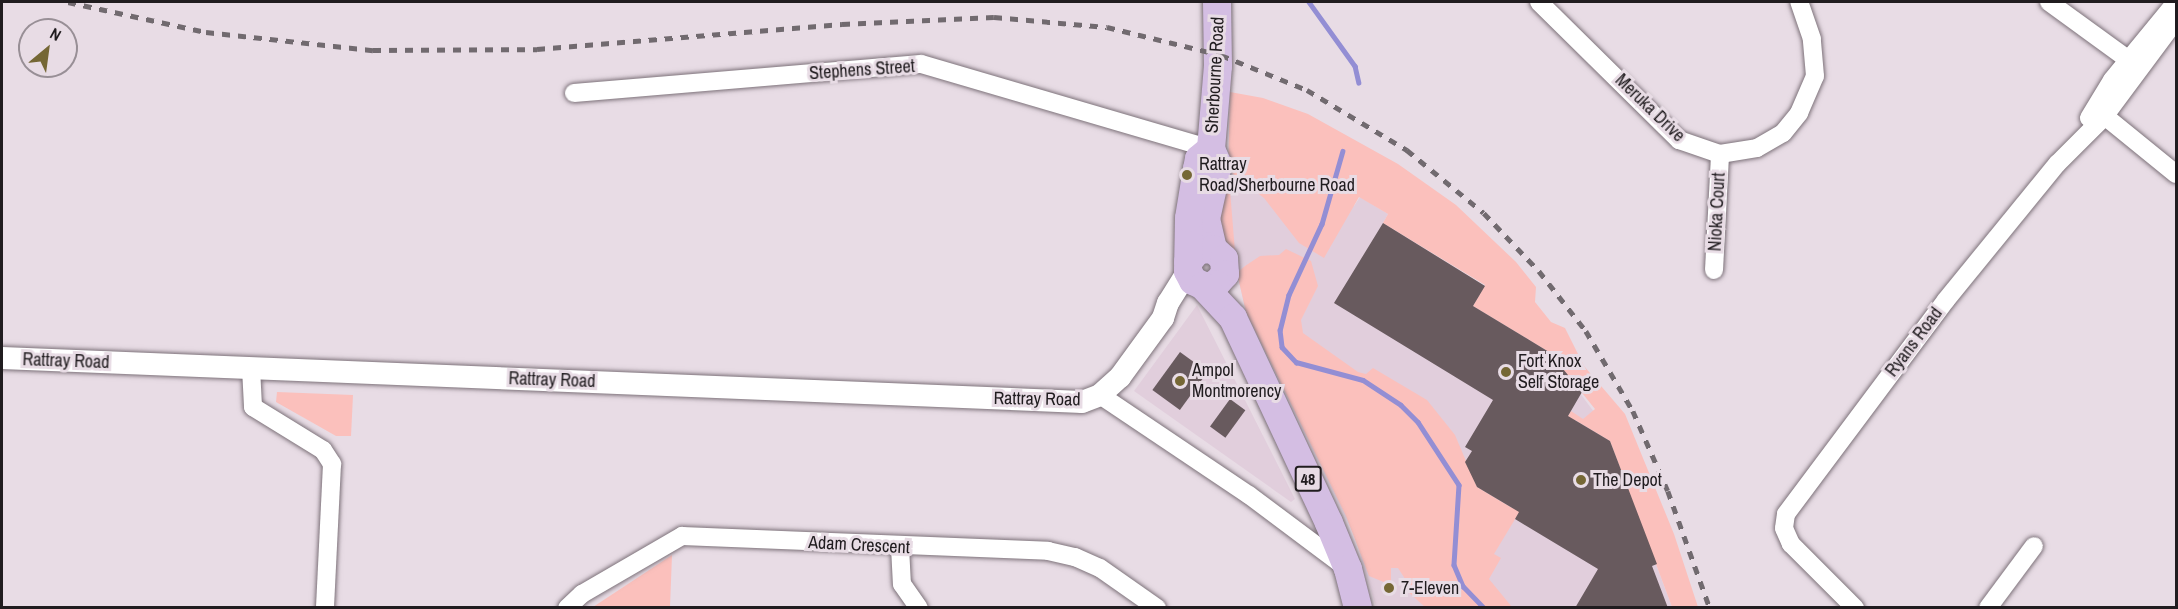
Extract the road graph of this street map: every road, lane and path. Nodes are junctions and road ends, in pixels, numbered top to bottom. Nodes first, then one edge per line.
1 (1217, 2) edge
2 (1539, 2) edge
3 (1799, 2) edge
4 (2049, 2) edge
5 (2176, 2) edge
6 (2176, 20) edge
7 (2134, 63) junction
8 (574, 93) dead end
9 (2100, 113) junction
10 (1211, 149) junction
11 (1720, 154) junction
12 (2176, 174) edge
13 (1714, 270) dead end
14 (1202, 271) junction
15 (2, 358) edge
16 (251, 368) junction
17 (1100, 395) junction
18 (2034, 546) dead end
19 (900, 547) junction
20 (1348, 569) junction
21 (325, 608) edge
22 (567, 608) edge
23 (919, 608) edge
24 (1157, 608) edge
25 (1358, 608) edge
26 (1855, 608) edge
27 (1988, 608) edge

1 - 10 main road, Sherbourne Road
2 - 11 street, Meruka Drive
3 - 11 street, Meruka Drive
4 - 7 street
5 - 7 street, Ryans Road
6 - 7 street, Ryans Road
7 - 9 street, Ryans Road
8 - 10 street, Stephens Street
9 - 12 street
9 - 26 street, Ryans Road
10 - 14 main road, Sherbourne Road
11 - 13 street, Nioka Court
14 - 17 street, Rattray Road
14 - 20 main road, 48
15 - 16 street, Rattray Road
16 - 17 street, Rattray Road
16 - 21 street
17 - 20 street, Rattray Road
18 - 27 street
19 - 22 street, Adam Crescent
19 - 23 street
19 - 24 street, Adam Crescent
20 - 25 main road, 48

